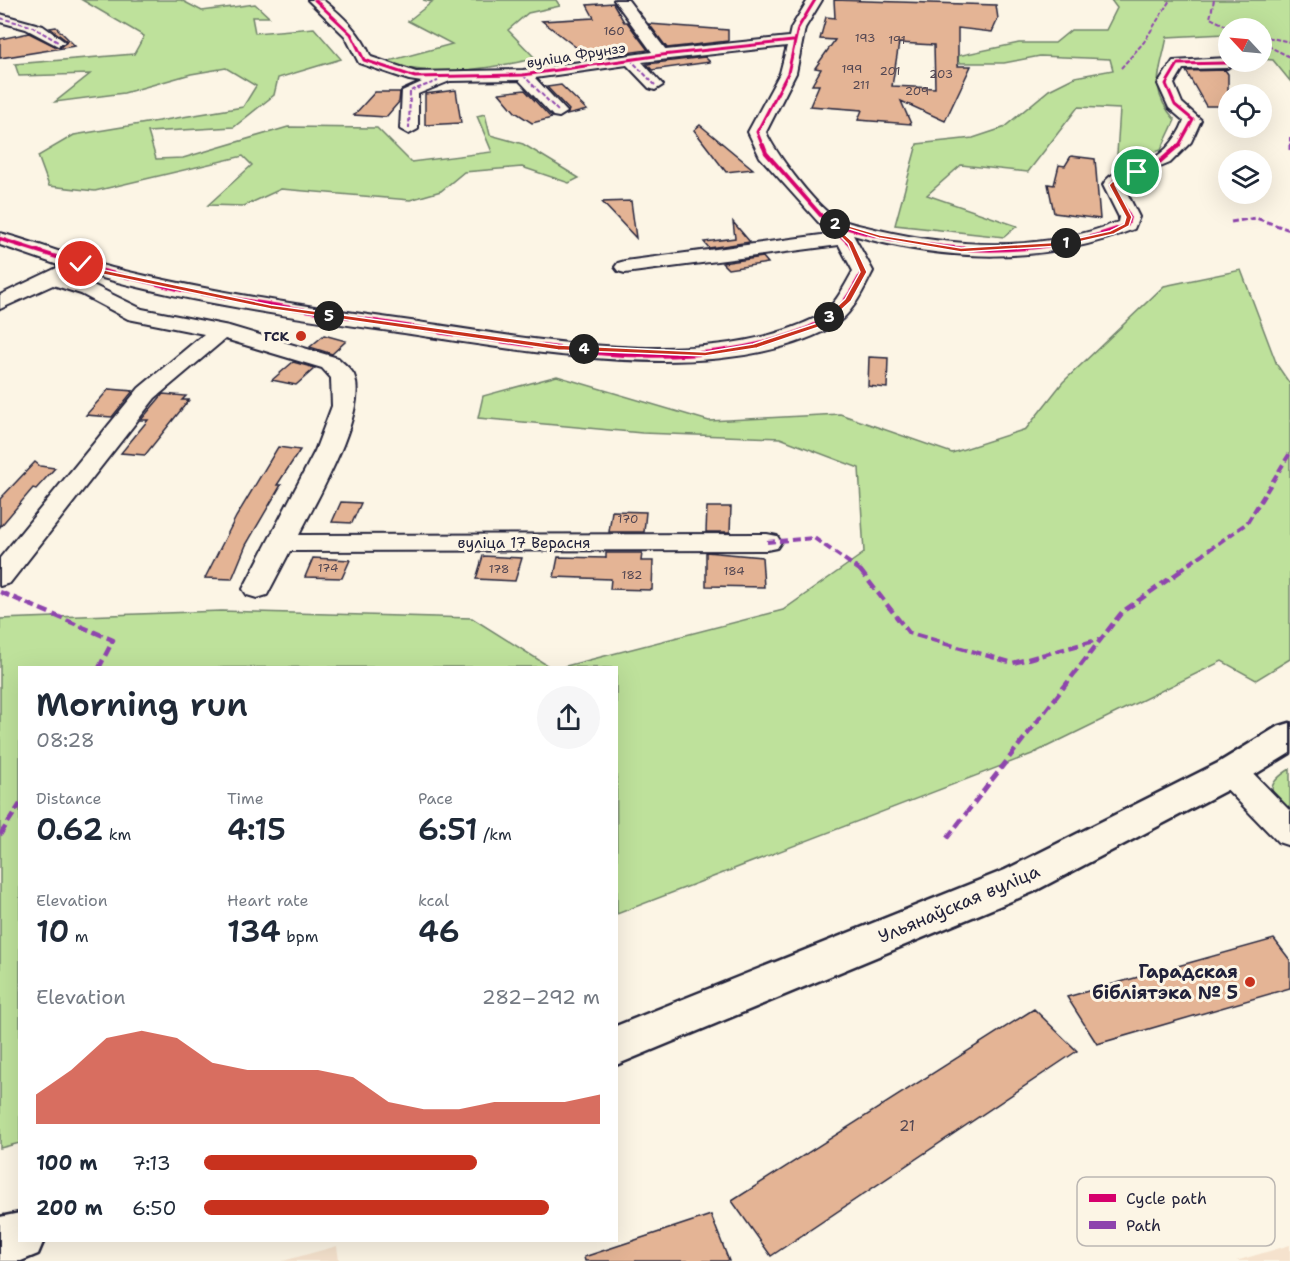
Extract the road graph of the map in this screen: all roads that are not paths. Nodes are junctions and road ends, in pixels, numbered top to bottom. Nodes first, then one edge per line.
1 (315, 0) edge
2 (621, 0) edge
3 (815, 0) edge
4 (0, 18) edge
5 (794, 41) junction
6 (58, 42) dead end
7 (662, 55) junction
8 (630, 59) junction
9 (1218, 63) edge
10 (523, 75) junction
11 (449, 77) junction
12 (655, 85) dead end
13 (559, 112) dead end
14 (409, 129) dead end
15 (824, 219) junction
16 (845, 238) junction
17 (0, 239) edge
18 (81, 264) junction
19 (625, 267) dead end
20 (51, 278) junction
21 (0, 303) edge
22 (221, 331) junction
23 (767, 542) dead end
24 (281, 543) junction
25 (0, 577) edge
26 (257, 589) dead end
27 (1290, 736) edge
28 (1231, 772) junction
29 (1290, 833) edge
30 (618, 1045) edge
31 (18, 1238) edge
32 (0, 1242) edge

1 - 11 street, вуліца Фрунзэ
2 - 7 street, вуліца Фрунзэ
3 - 5 street
4 - 6 street
5 - 7 street, вуліца Фрунзэ
5 - 15 street
7 - 8 street, вуліца Фрунзэ
8 - 10 street, вуліца Фрунзэ
8 - 12 street, вуліца Фрунзэ
9 - 15 street
10 - 11 street, вуліца Фрунзэ
10 - 13 street, вуліца Фрунзэ
11 - 14 street, вуліца Фрунзэ
15 - 16 street
16 - 18 street
16 - 19 street
17 - 18 street
18 - 20 street
20 - 21 street
20 - 22 street
22 - 24 street
22 - 25 street
23 - 24 street, вуліца 17 Верасня
24 - 26 street
27 - 28 main road, Ульянаўская вуліца
28 - 29 street
28 - 30 main road, Ульянаўская вуліца
31 - 32 main road

